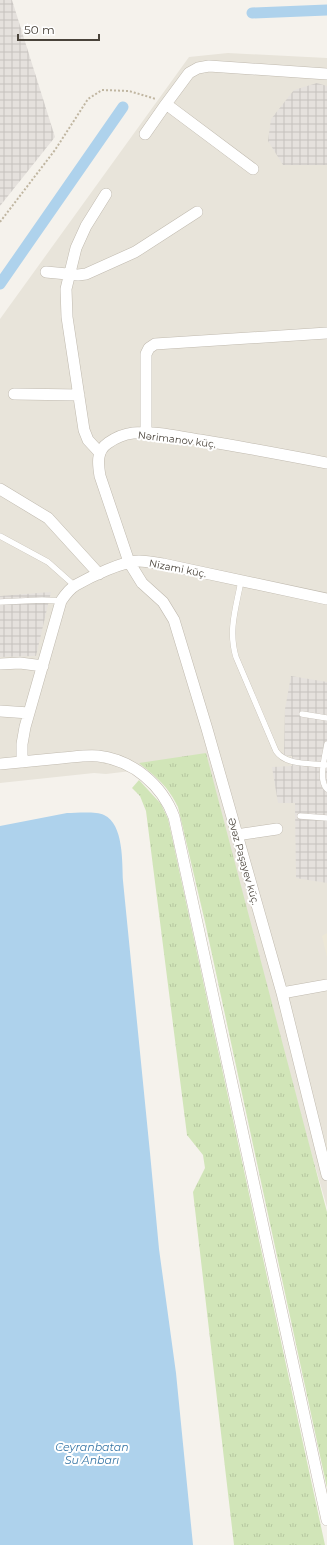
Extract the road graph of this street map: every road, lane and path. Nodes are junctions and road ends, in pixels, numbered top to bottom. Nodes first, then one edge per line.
1 (327, 74) edge
2 (166, 104) junction
3 (145, 134) dead end
4 (253, 169) dead end
5 (106, 194) dead end
6 (197, 212) dead end
7 (0, 222) edge
8 (46, 272) dead end
9 (69, 274) junction
10 (327, 333) edge
11 (14, 394) dead end
12 (79, 395) junction
13 (146, 433) junction
14 (100, 452) junction
15 (327, 463) edge
16 (0, 489) edge
17 (0, 536) edge
18 (129, 562) junction
19 (98, 574) junction
20 (241, 581) junction
21 (75, 586) junction
22 (327, 599) edge
23 (61, 601) junction
24 (0, 602) edge
25 (0, 664) edge
26 (43, 666) junction
27 (0, 711) edge
28 (29, 713) junction
29 (302, 714) dead end
30 (327, 718) edge
31 (327, 744) edge
32 (22, 762) junction
33 (0, 764) edge
34 (325, 765) edge
35 (327, 790) edge
36 (300, 816) dead end
37 (327, 818) edge
38 (277, 829) dead end
39 (236, 835) junction
40 (327, 985) edge
41 (282, 993) junction
42 (327, 1175) edge
43 (327, 1520) edge

1 - 2 street
2 - 3 street
2 - 4 street
2 - 7 path
5 - 9 street
6 - 9 street
8 - 9 street
9 - 12 street
10 - 13 street
11 - 12 street
12 - 14 street
13 - 14 street, Nərimanov küç.
13 - 15 street, Nərimanov küç.
14 - 18 street
16 - 19 street
17 - 21 lane
18 - 19 street, Nizami küç.
18 - 20 street, Nizami küç.
18 - 39 street, Əvəz Paşayev küç.
19 - 21 street, Nizami küç.
20 - 22 street, Nizami küç.
20 - 34 lane
21 - 23 street, Nizami küç.
23 - 24 lane
23 - 26 street, Nizami küç.
25 - 26 street
26 - 28 street, Nizami küç.
27 - 28 street
28 - 32 street, Nizami küç.
29 - 30 lane
31 - 34 lane
32 - 33 street
32 - 43 street
34 - 35 lane
36 - 37 lane
38 - 39 street
39 - 41 street, Əvəz Paşayev küç.
40 - 41 street
41 - 42 street, Əvəz Paşayev küç.

